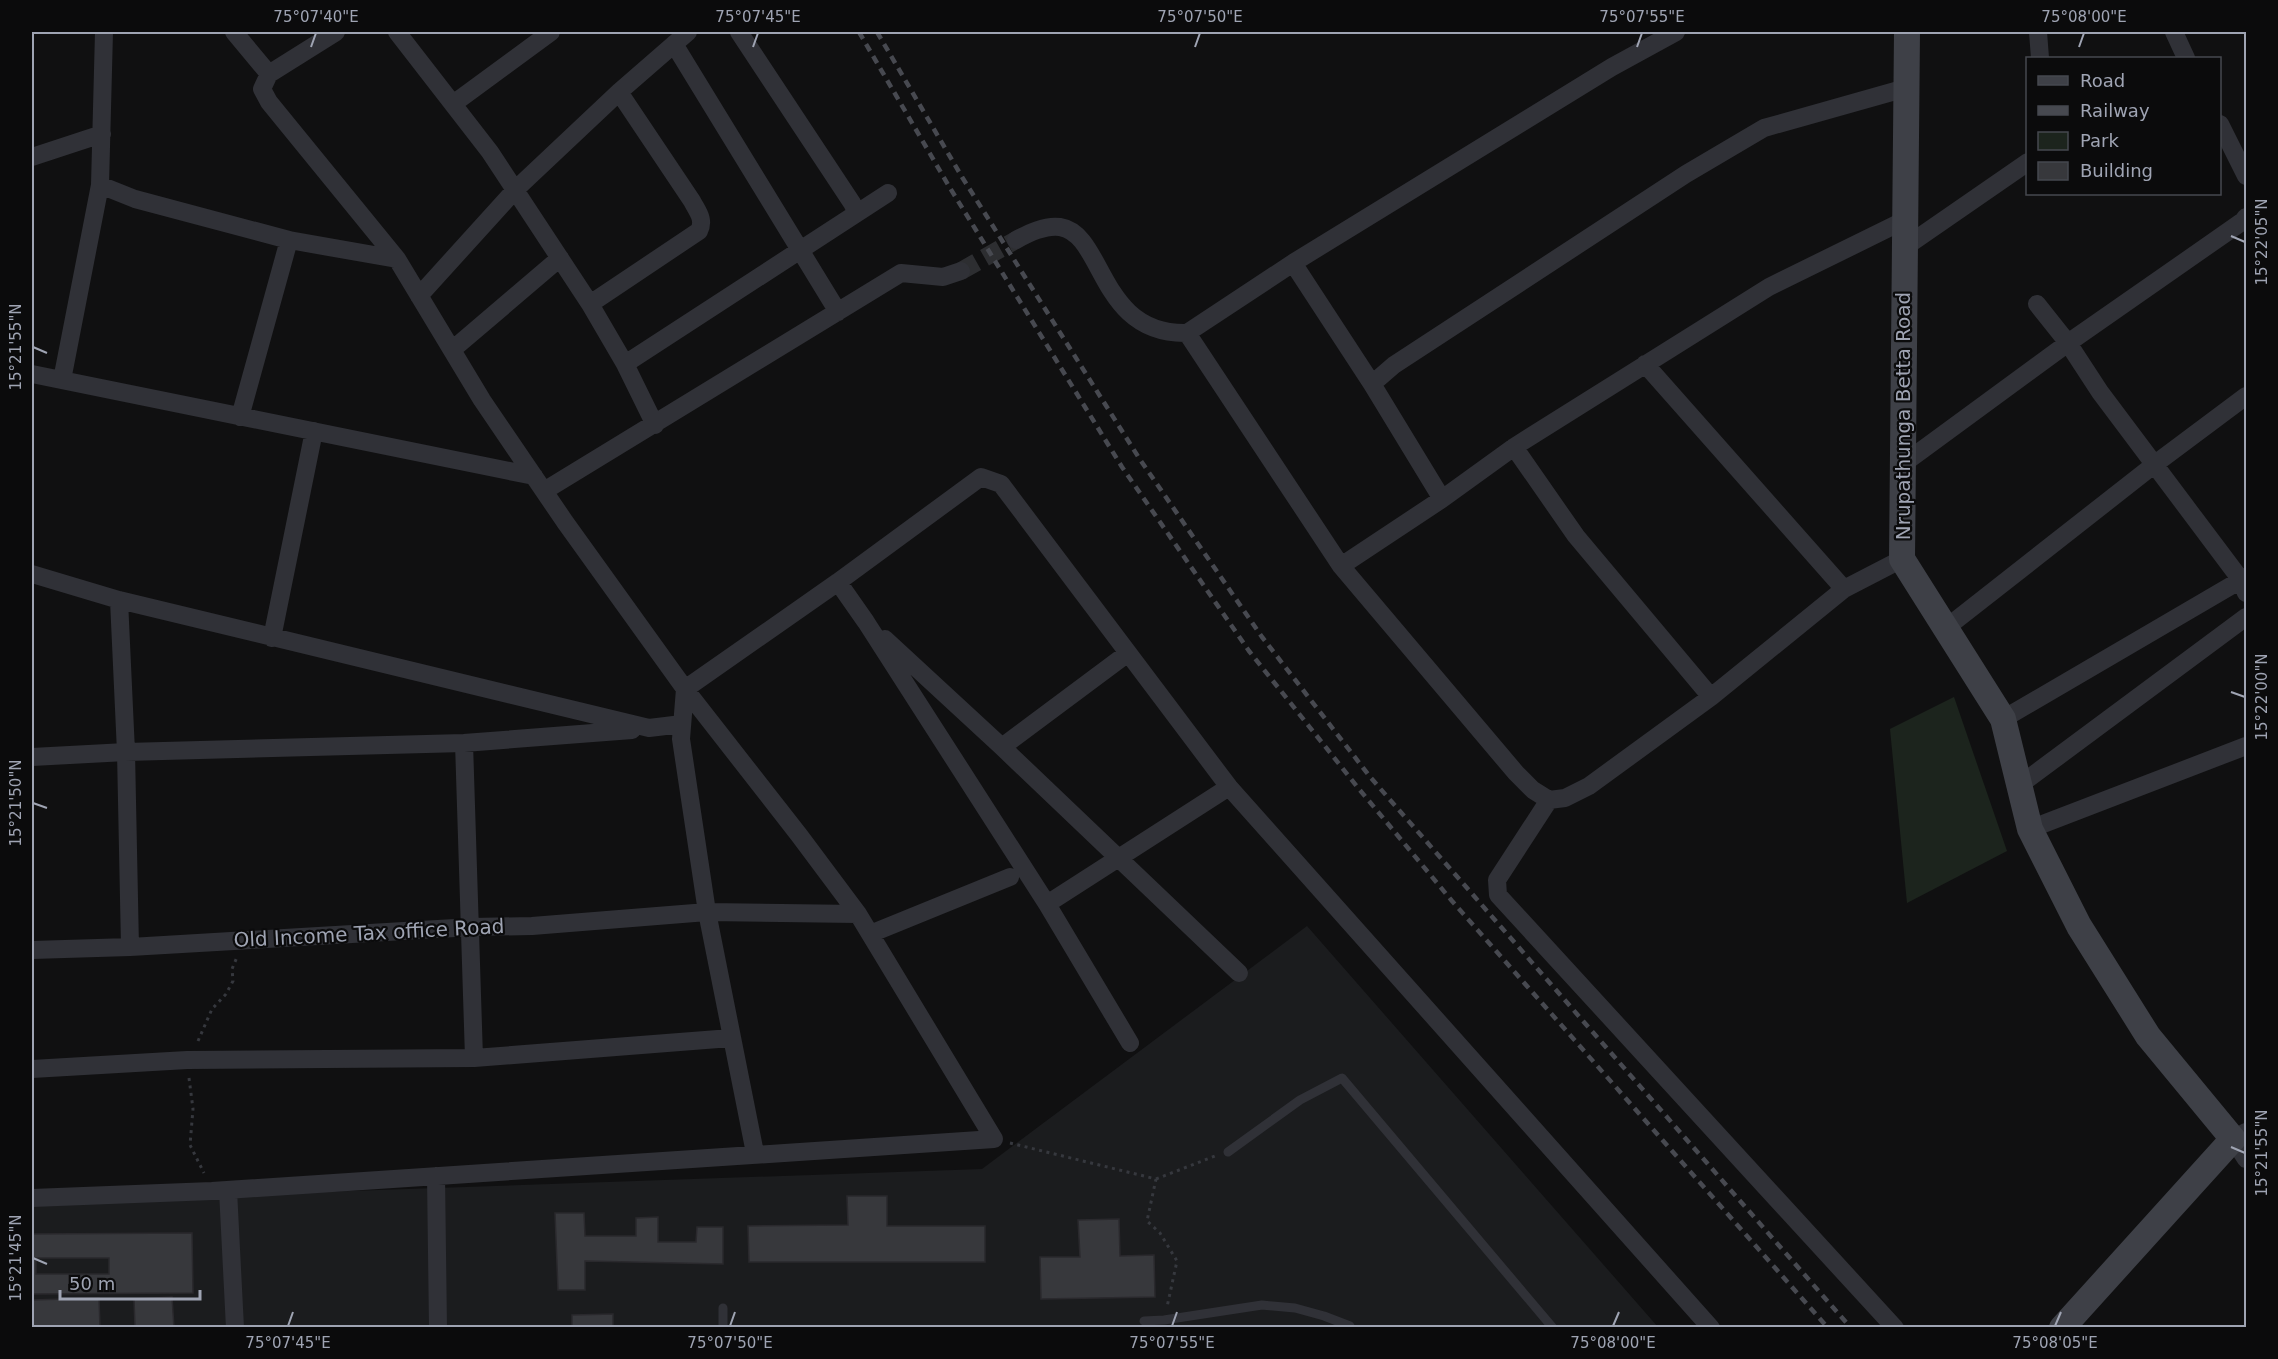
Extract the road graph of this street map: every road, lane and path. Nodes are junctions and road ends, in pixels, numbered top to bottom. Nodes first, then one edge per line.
1 (104, 32) edge
2 (234, 32) edge
3 (336, 32) edge
4 (397, 32) edge
5 (551, 32) edge
6 (739, 32) edge
7 (1676, 32) edge
8 (1907, 32) edge
9 (2038, 32) edge
10 (2174, 32) edge
11 (681, 38) edge
12 (2040, 57) edge
13 (2186, 57) edge
14 (269, 74) junction
15 (1906, 88) junction
16 (620, 92) junction
17 (453, 104) junction
18 (2221, 126) edge
19 (102, 134) junction
20 (32, 157) edge
21 (2026, 163) edge
22 (2247, 176) edge
23 (100, 185) junction
24 (515, 190) junction
25 (888, 193) dead end
26 (857, 213) junction
27 (2247, 217) edge
28 (1905, 220) junction
29 (289, 240) junction
30 (1016, 240) tunnel mouth
31 (1905, 247) junction
32 (800, 250) junction
33 (560, 258) junction
34 (397, 259) junction
35 (1293, 263) junction
36 (961, 271) tunnel mouth
37 (419, 296) junction
38 (590, 304) junction
39 (2037, 304) dead end
40 (838, 312) junction
41 (1187, 333) junction
42 (2068, 343) junction
43 (452, 350) junction
44 (625, 364) junction
45 (1645, 364) junction
46 (32, 374) edge
47 (62, 380) junction
48 (1372, 384) junction
49 (2247, 396) edge
50 (240, 417) junction
51 (655, 425) junction
52 (315, 431) junction
53 (1514, 447) junction
54 (2155, 464) junction
55 (1903, 465) junction
56 (539, 484) junction
57 (1442, 499) junction
58 (1902, 559) junction
59 (1341, 566) junction
60 (32, 574) edge
61 (838, 582) junction
62 (2245, 583) edge
63 (1844, 589) junction
64 (119, 600) junction
65 (2247, 617) edge
66 (866, 622) junction
67 (1946, 628) junction
68 (272, 638) junction
69 (1128, 653) junction
70 (685, 689) junction
71 (1711, 697) junction
72 (2003, 719) junction
73 (682, 724) junction
74 (649, 728) junction
75 (464, 743) junction
76 (2247, 746) edge
77 (1002, 747) junction
78 (126, 752) junction
79 (32, 757) edge
80 (2021, 784) junction
81 (1229, 787) junction
82 (1550, 800) junction
83 (2030, 829) junction
84 (1120, 859) junction
85 (1010, 877) dead end
86 (1047, 904) junction
87 (707, 912) junction
88 (858, 914) junction
89 (471, 927) junction
90 (870, 934) junction
91 (130, 947) junction
92 (32, 950) edge
93 (1239, 973) dead end
94 (731, 1038) junction
95 (1130, 1043) dead end
96 (474, 1058) junction
97 (32, 1069) edge
98 (994, 1138) junction
99 (2242, 1144) edge
100 (1228, 1152) joint
101 (755, 1153) junction
102 (436, 1176) junction
103 (1156, 1179) junction
104 (228, 1190) junction
105 (32, 1198) edge
106 (723, 1308) dead end
107 (1164, 1320) junction
108 (1144, 1321) dead end
109 (1350, 1326) edge
110 (235, 1328) edge
111 (438, 1328) edge
112 (723, 1328) edge
113 (1553, 1328) edge
114 (1711, 1328) edge
115 (1895, 1328) edge
116 (2062, 1328) edge

1 - 19 street
2 - 14 street
3 - 14 street
4 - 17 street
5 - 17 street
6 - 26 street
7 - 35 street
8 - 15 street, Nrupathunga Betta Road
9 - 12 street
10 - 13 street
11 - 16 street
11 - 32 street
14 - 34 street
15 - 28 street, Nrupathunga Betta Road
15 - 48 street
16 - 24 street
16 - 38 street
17 - 24 street
18 - 22 street
19 - 20 street
19 - 23 street
21 - 31 street
23 - 29 street
23 - 47 street
24 - 33 street
24 - 37 street
25 - 26 street
26 - 32 street
27 - 42 street
28 - 31 street, Nrupathunga Betta Road
28 - 45 street
29 - 34 street
29 - 50 street
30 - 41 street
31 - 55 street, Nrupathunga Betta Road
32 - 40 street
32 - 44 street
33 - 38 street
33 - 43 street
34 - 37 street
35 - 41 street
35 - 48 street
36 - 40 street
37 - 43 street
38 - 44 street
39 - 42 street
40 - 51 street
41 - 59 street
42 - 54 street
42 - 55 street
43 - 56 street
44 - 51 street
45 - 53 street
45 - 63 street
46 - 47 street
47 - 50 street
48 - 57 street
49 - 54 street
50 - 52 street
51 - 56 street
52 - 56 street
52 - 68 street
53 - 57 street
53 - 71 street
54 - 62 street
54 - 67 street
55 - 58 street, Nrupathunga Betta Road
56 - 70 street
57 - 59 street
58 - 63 street
58 - 67 street, Nrupathunga Betta Road
59 - 82 street
60 - 64 street
61 - 66 street
61 - 69 street
61 - 70 street
62 - 72 street
63 - 71 street
64 - 68 street
64 - 78 street
65 - 80 street
66 - 77 street
66 - 86 street
67 - 72 street, Nrupathunga Betta Road
68 - 74 street
69 - 77 street
69 - 81 street
70 - 73 street
70 - 88 street
71 - 82 street
72 - 80 street, Nrupathunga Betta Road
73 - 74 street
73 - 87 street
74 - 75 street
75 - 78 street
75 - 89 street
76 - 83 street
77 - 84 street
78 - 79 street
78 - 91 street
80 - 83 street, Nrupathunga Betta Road
81 - 84 street
81 - 114 street
82 - 115 street
83 - 99 street, Nrupathunga Betta Road
84 - 86 street
84 - 93 street
85 - 90 street
86 - 95 street
87 - 88 street, Old Income Tax office Road
87 - 89 street, Old Income Tax office Road
87 - 94 street
88 - 90 street
89 - 91 street, Old Income Tax office Road
89 - 96 street
90 - 98 street
91 - 92 street, Old Income Tax office Road
94 - 96 street
94 - 101 street
96 - 97 street
98 - 101 street
98 - 103 path
99 - 116 street
100 - 103 path
100 - 113 lane
101 - 102 street
102 - 104 street
102 - 111 street
103 - 107 path
104 - 105 street
104 - 110 street
106 - 112 lane
107 - 108 lane
107 - 109 lane

